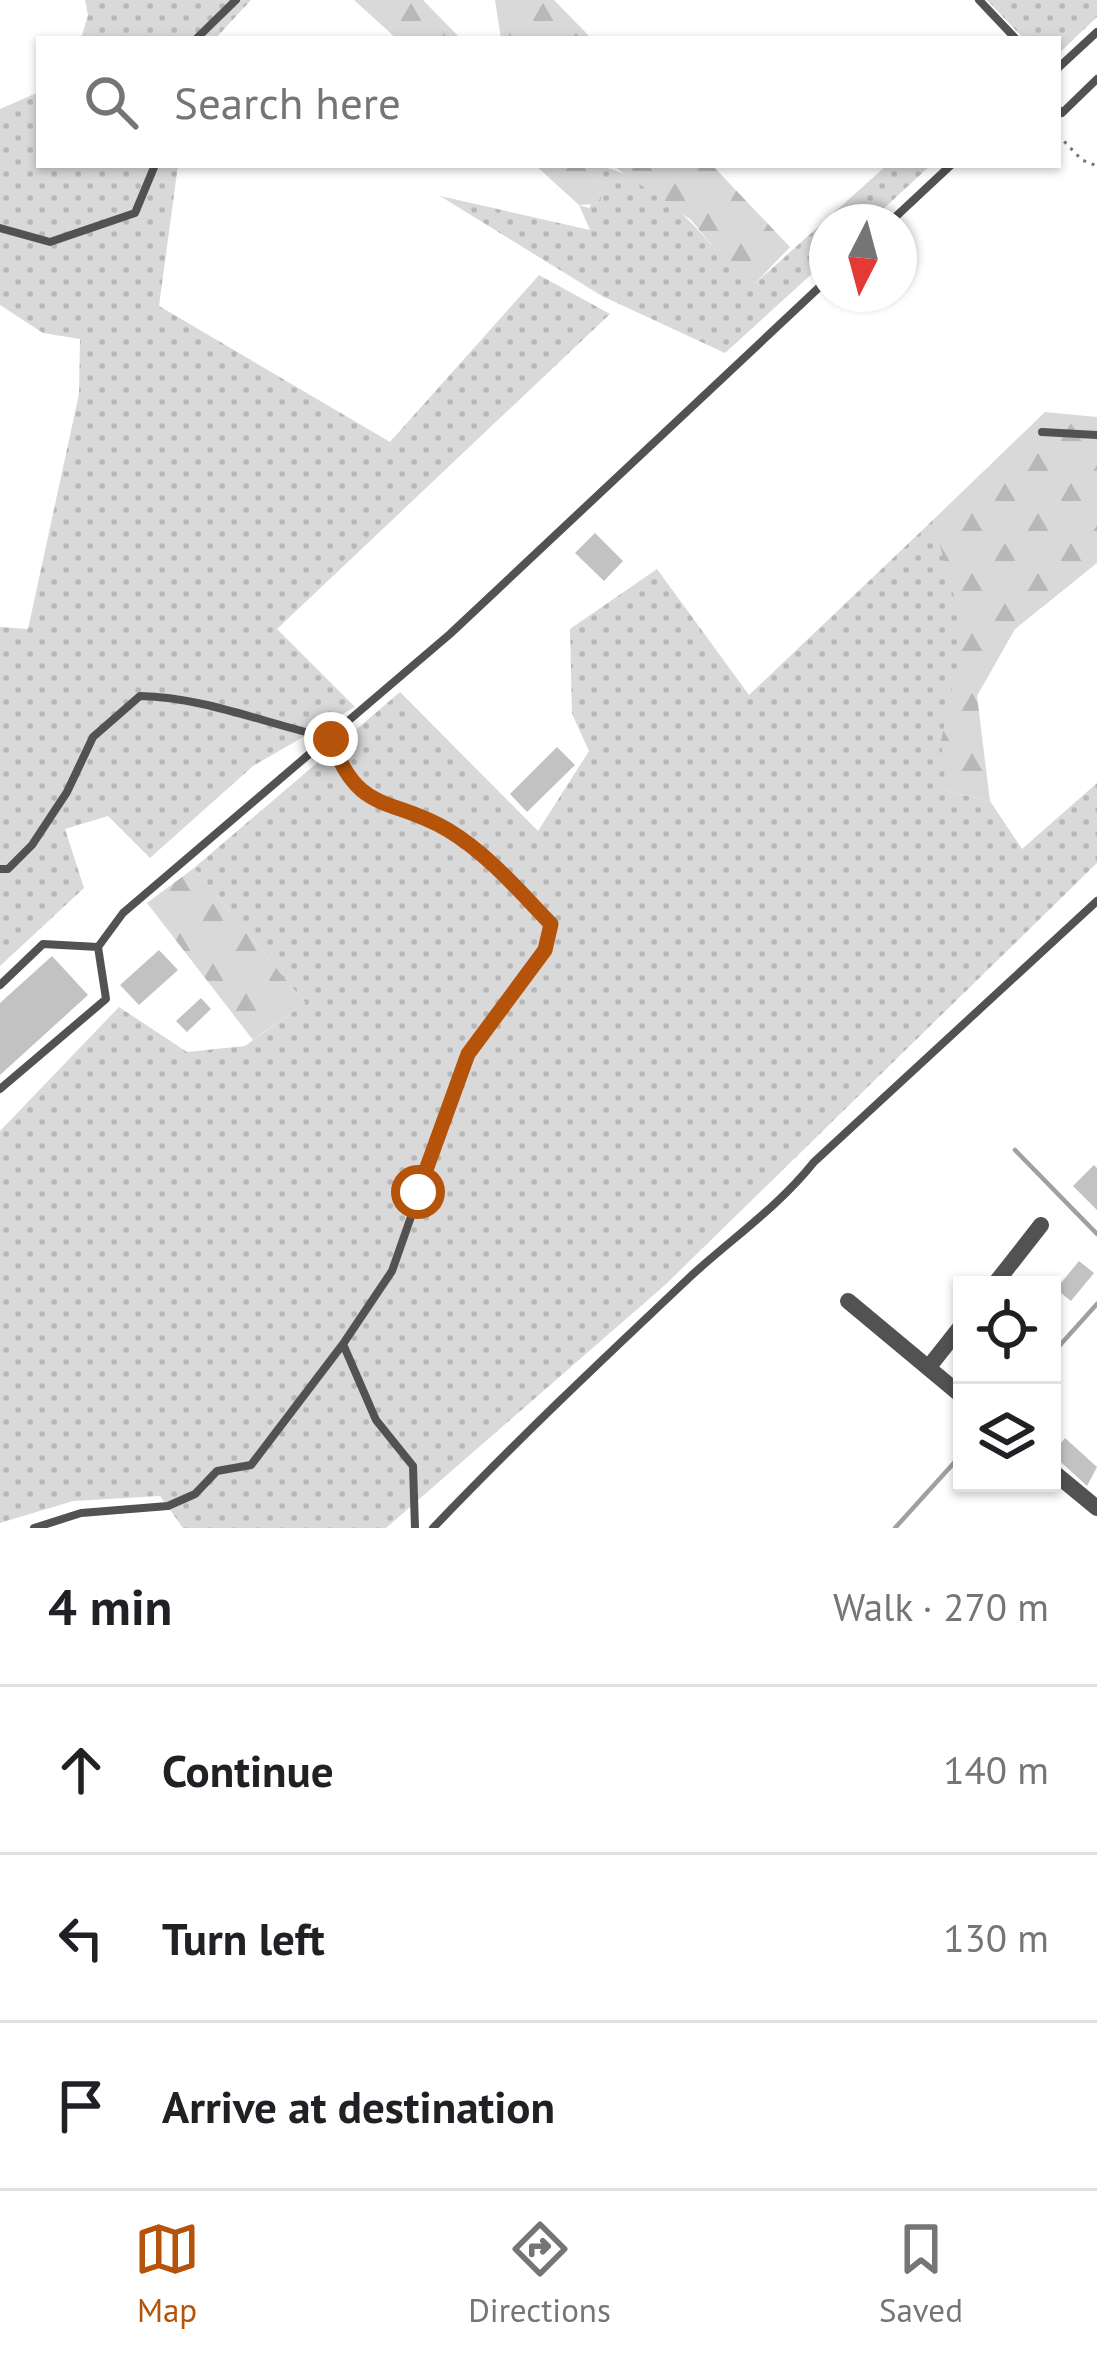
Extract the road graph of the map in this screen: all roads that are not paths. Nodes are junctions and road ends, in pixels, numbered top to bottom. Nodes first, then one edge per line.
1 (236, 0) edge
2 (979, 0) edge
3 (1097, 32) edge
4 (199, 36) edge
5 (1013, 36) edge
6 (1061, 65) edge
7 (1097, 79) edge
8 (1061, 112) edge
9 (153, 168) edge
10 (948, 168) edge
11 (909, 204) edge
12 (0, 228) edge
13 (809, 297) edge
14 (1042, 432) dead end
15 (1097, 435) edge
16 (331, 739) junction
17 (0, 868) edge
18 (1097, 901) edge
19 (98, 947) junction
20 (0, 985) edge
21 (0, 1089) edge
22 (1042, 1226) dead end
23 (1001, 1276) edge
24 (848, 1301) dead end
25 (953, 1336) edge
26 (343, 1344) junction
27 (928, 1368) junction
28 (953, 1389) edge
29 (1061, 1478) edge
30 (1097, 1508) edge
31 (34, 1528) edge
32 (415, 1528) edge
33 (433, 1528) edge

1 - 4 lane
2 - 5 lane
3 - 6 lane
7 - 8 lane
9 - 12 lane
10 - 11 lane
13 - 16 lane
14 - 15 lane
16 - 17 lane
16 - 19 lane
16 - 26 lane
18 - 33 lane
19 - 20 lane
19 - 21 lane
22 - 23 street
24 - 27 street
25 - 27 street
26 - 31 lane
26 - 32 lane
27 - 28 street
29 - 30 street

